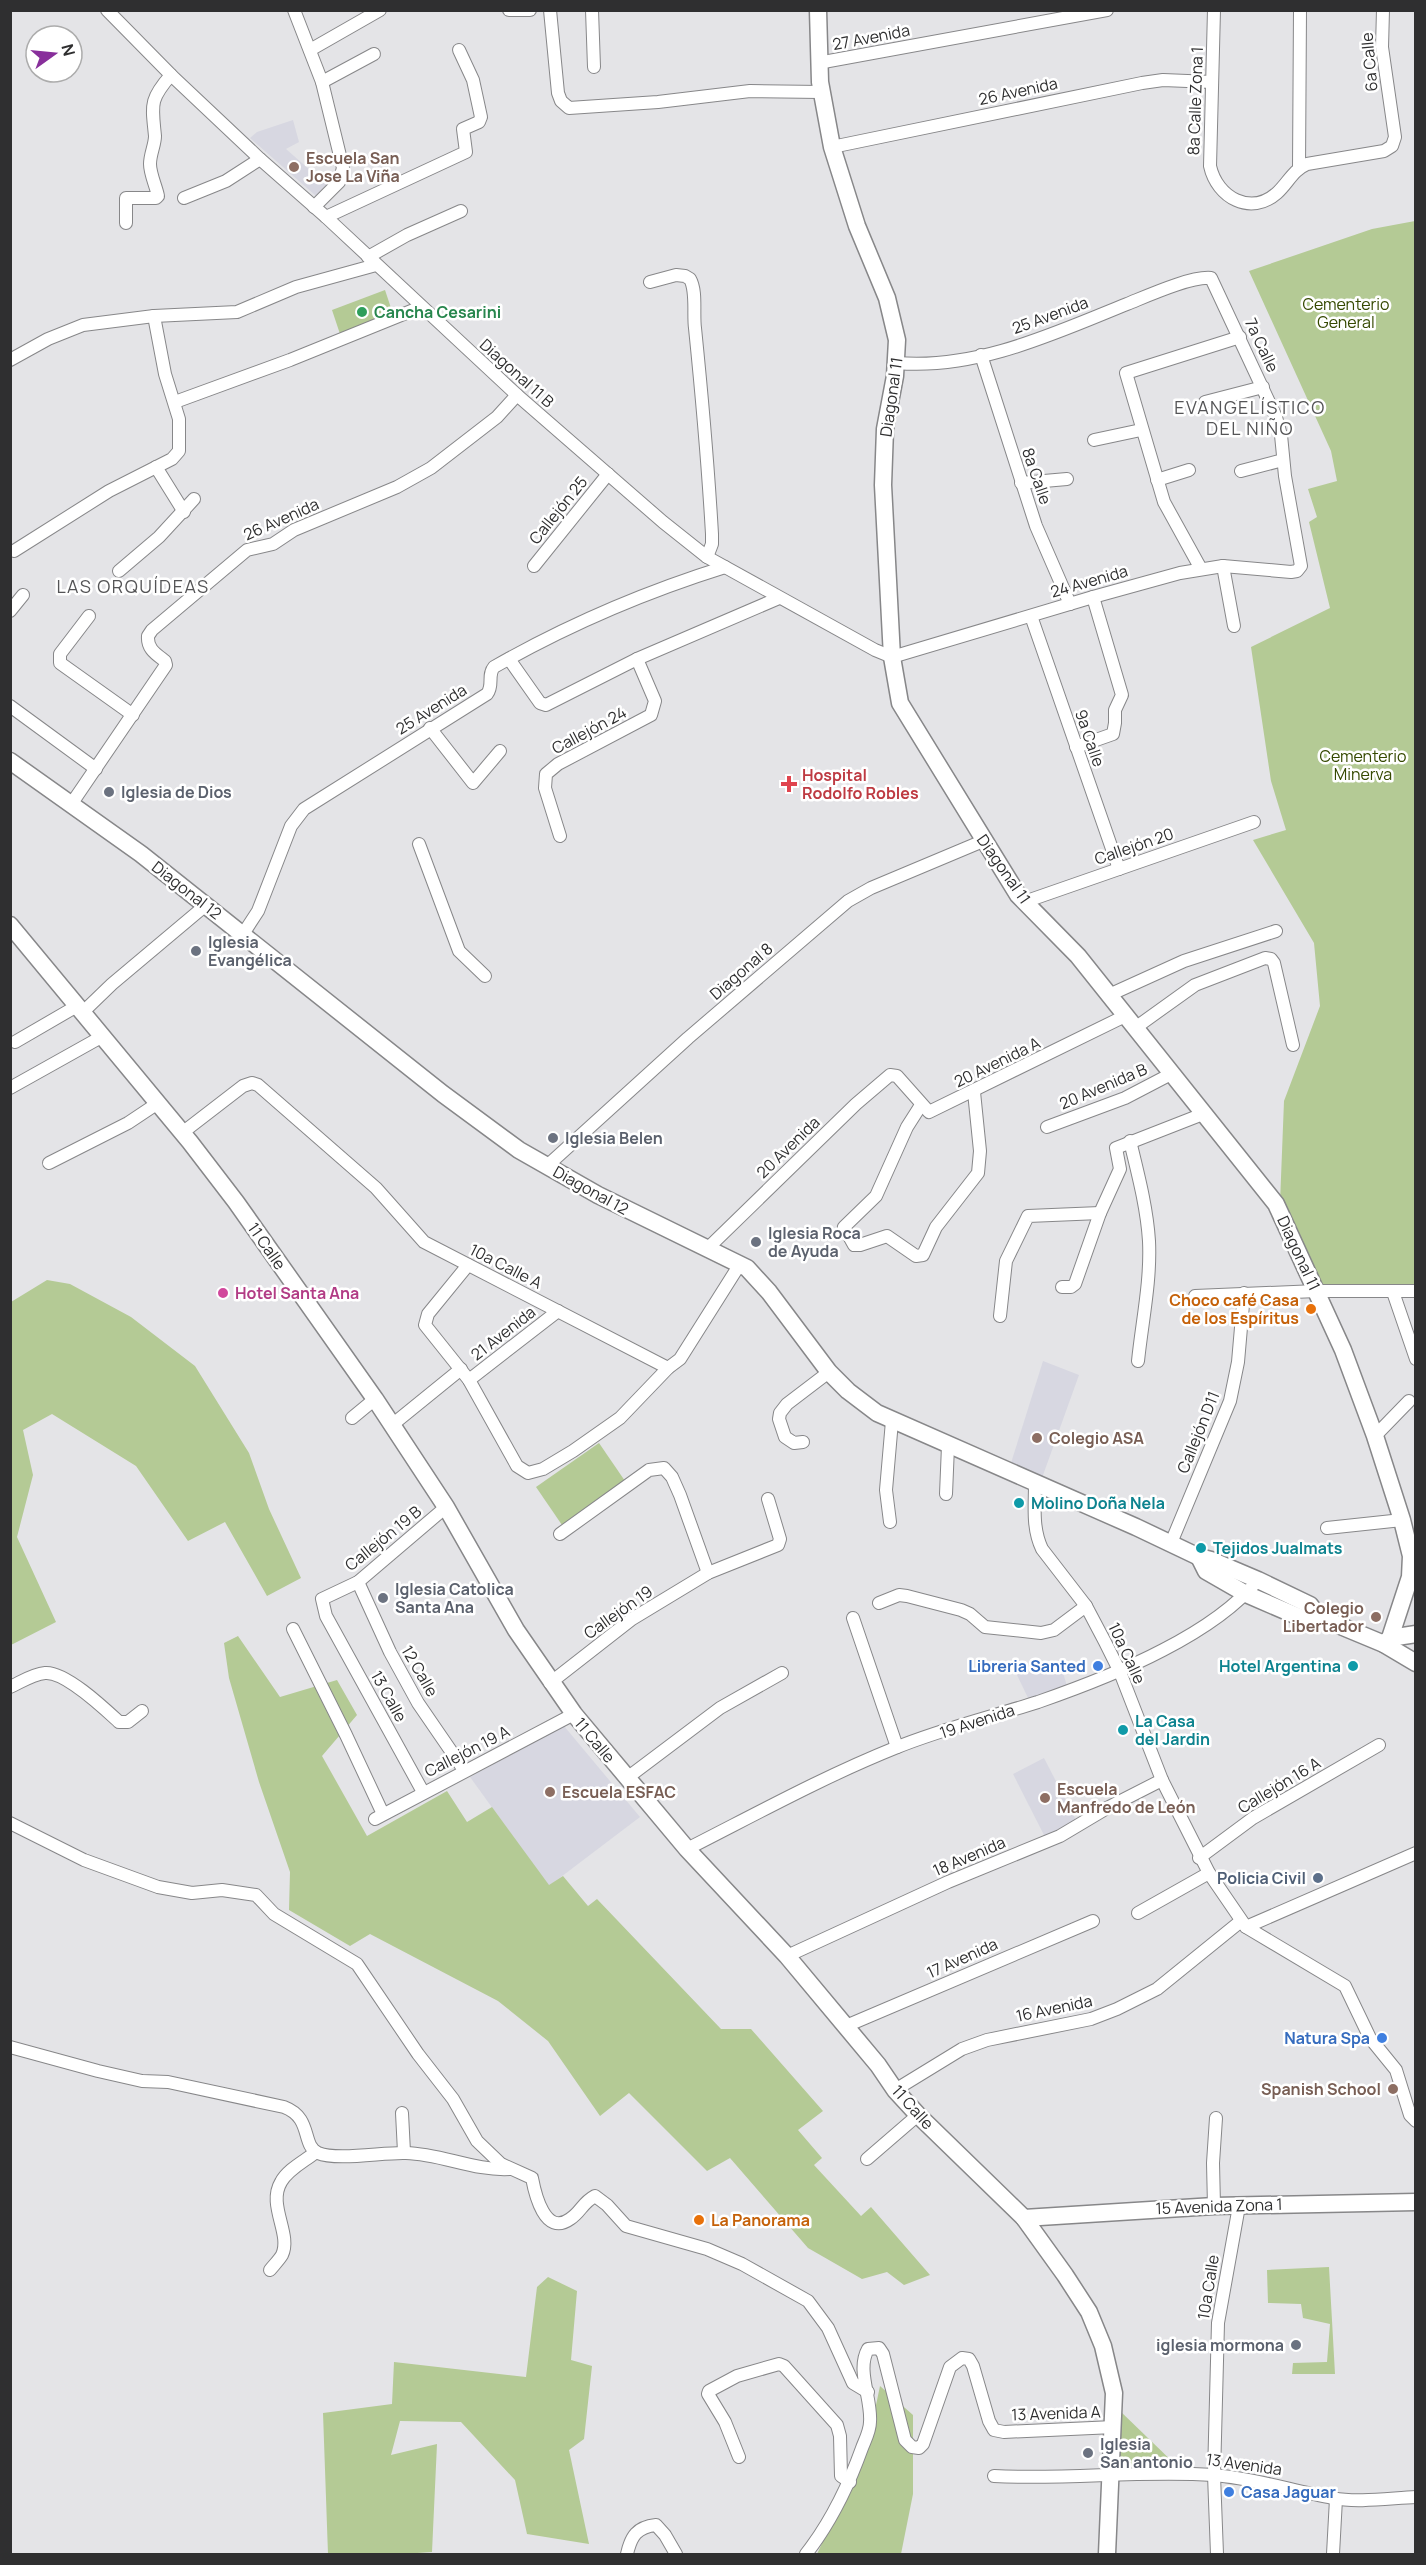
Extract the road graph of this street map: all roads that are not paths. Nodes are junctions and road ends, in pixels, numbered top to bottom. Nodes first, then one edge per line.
1 (107, 10) edge
2 (294, 10) edge
3 (380, 10) edge
4 (509, 10) edge
5 (530, 10) edge
6 (550, 10) edge
7 (591, 10) edge
8 (818, 10) edge
9 (1107, 10) edge
10 (1214, 10) edge
11 (1300, 10) edge
12 (1383, 10) edge
13 (310, 50) junction
14 (459, 50) dead end
15 (374, 54) dead end
16 (818, 63) junction
17 (594, 67) dead end
18 (171, 75) junction
19 (322, 82) junction
20 (1212, 82) junction
21 (821, 92) junction
22 (832, 147) junction
23 (260, 159) junction
24 (1299, 168) junction
25 (184, 198) dead end
26 (314, 207) junction
27 (461, 211) dead end
28 (326, 217) junction
29 (126, 223) dead end
30 (372, 261) junction
31 (1211, 278) joint
32 (650, 282) dead end
33 (421, 307) junction
34 (154, 315) junction
35 (1239, 337) junction
36 (981, 355) junction
37 (10, 360) edge
38 (897, 363) junction
39 (1263, 387) junction
40 (517, 395) junction
41 (175, 402) junction
42 (1205, 402) dead end
43 (1141, 430) junction
44 (1094, 440) dead end
45 (1283, 459) junction
46 (156, 467) junction
47 (1189, 470) dead end
48 (1241, 471) dead end
49 (608, 474) junction
50 (1067, 479) dead end
51 (1157, 480) junction
52 (1021, 483) junction
53 (194, 499) dead end
54 (184, 512) junction
55 (14, 551) dead end
56 (706, 557) junction
57 (534, 566) dead end
58 (1223, 566) junction
59 (725, 567) junction
60 (1201, 569) junction
61 (1300, 569) joint
62 (119, 571) dead end
63 (23, 595) dead end
64 (1093, 597) junction
65 (779, 598) junction
66 (1070, 604) junction
67 (10, 611) edge
68 (89, 616) dead end
69 (1031, 616) junction
70 (1234, 626) dead end
71 (892, 657) junction
72 (637, 658) junction
73 (508, 659) junction
74 (10, 706) edge
75 (133, 715) junction
76 (430, 728) junction
77 (1076, 747) junction
78 (500, 751) dead end
79 (10, 761) edge
80 (96, 769) junction
81 (72, 803) junction
82 (1254, 822) dead end
83 (560, 836) dead end
84 (983, 841) junction
85 (419, 844) dead end
86 (1119, 869) junction
87 (1024, 902) junction
88 (206, 905) junction
89 (10, 925) edge
90 (1276, 931) dead end
91 (243, 934) junction
92 (485, 976) dead end
93 (1109, 995) junction
94 (80, 1009) junction
95 (1130, 1022) junction
96 (103, 1036) junction
97 (15, 1042) dead end
98 (1293, 1045) dead end
99 (1171, 1074) junction
100 (10, 1088) edge
101 (974, 1092) junction
102 (158, 1103) junction
103 (921, 1105) junction
104 (1203, 1114) junction
105 (1047, 1127) dead end
106 (182, 1133) junction
107 (1130, 1141) junction
108 (49, 1163) dead end
109 (546, 1166) junction
110 (1100, 1213) junction
111 (707, 1249) junction
112 (740, 1264) junction
113 (468, 1265) junction
114 (1062, 1287) dead end
115 (1317, 1291) junction
116 (1416, 1291) edge
117 (1393, 1292) junction
118 (1244, 1293) junction
119 (1196, 1296) dead end
120 (558, 1311) junction
121 (1000, 1316) dead end
122 (1416, 1359) edge
123 (1138, 1361) dead end
124 (668, 1368) junction
125 (461, 1369) junction
126 (829, 1372) junction
127 (469, 1380) junction
128 (375, 1400) junction
129 (1408, 1401) dead end
130 (352, 1418) dead end
131 (892, 1421) junction
132 (392, 1425) junction
133 (1375, 1436) junction
134 (803, 1442) dead end
135 (948, 1446) junction
136 (1035, 1484) junction
137 (946, 1494) dead end
138 (768, 1498) dead end
139 (446, 1507) junction
140 (1402, 1520) junction
141 (890, 1522) dead end
142 (1327, 1528) dead end
143 (560, 1534) dead end
144 (1171, 1543) junction
145 (1198, 1557) junction
146 (708, 1573) junction
147 (1258, 1581) junction
148 (358, 1582) junction
149 (1246, 1594) junction
150 (879, 1603) dead end
151 (1086, 1606) junction
152 (326, 1616) joint
153 (1319, 1617) junction
154 (853, 1618) dead end
155 (293, 1629) dead end
156 (1416, 1634) edge
157 (1387, 1641) junction
158 (1416, 1664) edge
159 (1120, 1672) junction
160 (782, 1673) dead end
161 (550, 1683) junction
162 (10, 1687) edge
163 (142, 1711) dead end
164 (574, 1714) junction
165 (1379, 1745) dead end
166 (897, 1747) junction
167 (464, 1770) junction
168 (627, 1778) junction
169 (1162, 1780) junction
170 (423, 1792) junction
171 (13, 1825) edge
172 (687, 1849) junction
173 (1416, 1853) edge
174 (1199, 1858) junction
175 (1209, 1874) junction
176 (1138, 1913) dead end
177 (1093, 1921) dead end
178 (1244, 1924) junction
179 (787, 1956) junction
180 (846, 2026) junction
181 (10, 2047) edge
182 (895, 2090) junction
183 (402, 2113) dead end
184 (918, 2115) junction
185 (1216, 2118) dead end
186 (1416, 2121) edge
187 (316, 2152) junction
188 (404, 2152) junction
189 (867, 2159) dead end
190 (515, 2169) junction
191 (1416, 2202) edge
192 (1214, 2206) junction
193 (1239, 2206) junction
194 (1024, 2218) junction
195 (270, 2270) dead end
196 (868, 2392) junction
197 (1114, 2427) junction
198 (739, 2457) dead end
199 (1214, 2475) junction
200 (994, 2476) dead end
201 (1111, 2476) junction
202 (850, 2482) junction
203 (1416, 2497) edge
204 (1336, 2499) junction
205 (627, 2554) edge
206 (676, 2554) edge
207 (806, 2554) edge
208 (1107, 2554) edge
209 (1217, 2554) edge
210 (1333, 2554) edge

1 - 18 street, Diagonal 11 B
2 - 13 street
3 - 13 street
4 - 5 street
6 - 21 street
7 - 17 street
8 - 16 street, Diagonal 11
9 - 16 street, 27 Avenida
10 - 20 street, 8a Calle Zona 1
11 - 24 street
12 - 24 street, 6a Calle
13 - 19 street
14 - 28 street
15 - 19 street
16 - 21 street, Diagonal 11
18 - 23 street, Diagonal 11 B
18 - 29 street
19 - 26 street
20 - 22 street, 26 Avenida
20 - 24 street, 8a Calle Zona 1
21 - 22 street, Diagonal 11
22 - 38 street, Diagonal 11
23 - 25 street
23 - 26 street, Diagonal 11 B
26 - 28 street, Diagonal 11 B
27 - 30 street
28 - 30 street, Diagonal 11 B
30 - 33 street, Diagonal 11 B
30 - 34 street
31 - 35 street, 7a Calle
31 - 36 street, 25 Avenida
32 - 56 street
33 - 40 street, Diagonal 11 B
33 - 41 street
34 - 37 street
34 - 41 street
35 - 39 street, 7a Calle
35 - 43 street
36 - 38 street, 25 Avenida
36 - 52 street, 8a Calle
38 - 71 street, Diagonal 11
39 - 42 street
39 - 45 street, 7a Calle
40 - 49 street, Diagonal 11 B
40 - 75 street, 26 Avenida
41 - 46 street
43 - 44 street
43 - 51 street
45 - 48 street
45 - 61 street, 7a Calle
46 - 54 street
46 - 55 street
47 - 51 street
49 - 56 street, Diagonal 11 B
49 - 57 street, Callejón 25
50 - 52 street
51 - 60 street
52 - 66 street, 8a Calle
53 - 54 street
54 - 62 street
56 - 59 street, Diagonal 11 B
58 - 60 street, 24 Avenida
58 - 61 street, 24 Avenida
58 - 70 street
59 - 65 street, Diagonal 11 B
59 - 73 street, 25 Avenida
60 - 64 street, 24 Avenida
63 - 67 street
64 - 66 street, 24 Avenida
64 - 77 street
65 - 71 street, Diagonal 11 B
65 - 72 street
66 - 69 street, 24 Avenida
68 - 75 street
69 - 71 street, 24 Avenida
69 - 77 street, 9a Calle
71 - 84 street, Diagonal 11
72 - 73 street
72 - 83 street, Callejón 24
73 - 76 street, 25 Avenida
74 - 80 street
75 - 80 street, 26 Avenida
76 - 78 street
76 - 91 street, 25 Avenida
77 - 86 street, 9a Calle
79 - 81 street, Diagonal 12
80 - 81 street, 26 Avenida
81 - 88 street, Diagonal 12
82 - 86 street, Callejón 20
84 - 87 street, Diagonal 11
84 - 109 street, Diagonal 8
85 - 92 street
86 - 87 street, Callejón 20
87 - 93 street, Diagonal 11
88 - 91 street, Diagonal 12
88 - 94 street
89 - 94 street, 11 Calle
90 - 93 street
91 - 109 street, Diagonal 12
93 - 95 street, Diagonal 11
94 - 96 street, 11 Calle
94 - 97 street
95 - 98 street, 20 Avenida A
95 - 99 street, Diagonal 11
95 - 101 street, 20 Avenida A
96 - 100 street
96 - 102 street, 11 Calle
99 - 104 street, Diagonal 11
99 - 105 street, 20 Avenida B
101 - 103 street, 20 Avenida A
101 - 103 street
102 - 106 street, 11 Calle
102 - 108 street
103 - 111 street, 20 Avenida
104 - 107 street
104 - 115 street, Diagonal 11
106 - 113 street, 10a Calle A
106 - 128 street, 11 Calle
107 - 110 street
107 - 123 street
109 - 111 street, Diagonal 12
110 - 114 street
110 - 121 street
111 - 112 street, Diagonal 12
112 - 124 street
112 - 126 street, Diagonal 12
113 - 120 street, 10a Calle A
113 - 125 street
115 - 117 street
115 - 118 street
115 - 133 street, Diagonal 11
116 - 117 street
117 - 122 street
118 - 119 street
118 - 144 street, Callejón D11
120 - 124 street, 10a Calle A
120 - 127 street, 21 Avenida
124 - 127 street
125 - 127 street
125 - 132 street, 21 Avenida
126 - 131 street, Diagonal 12
126 - 134 street
128 - 130 street
128 - 132 street, 11 Calle
129 - 133 street
131 - 135 street, Diagonal 12
131 - 141 street
132 - 139 street, 11 Calle
133 - 140 street, Diagonal 11
135 - 136 street, Diagonal 12
135 - 137 street
136 - 144 street, Diagonal 12
136 - 151 street, 10a Calle
138 - 146 street, Callejón 19
139 - 148 street, Callejón 19 B
139 - 161 street, 11 Calle
140 - 142 street
140 - 157 street, Diagonal 11
143 - 146 street
144 - 145 street, Diagonal 12
145 - 147 street, Diagonal 12
145 - 149 street, Diagonal 12
146 - 161 street, Callejón 19
147 - 149 street, 19 Avenida
147 - 153 street, Diagonal 12
148 - 152 street, Callejón 19 B
148 - 167 street, 12 Calle
149 - 153 street, Diagonal 12
149 - 159 street, 19 Avenida
150 - 151 street
151 - 159 street, 10a Calle
152 - 170 street, 13 Calle
153 - 157 street, Diagonal 12
154 - 166 street
155 - 170 street, Callejón 19 A
156 - 157 street
157 - 158 street, Diagonal 12
159 - 166 street, 19 Avenida
159 - 169 street, 10a Calle
160 - 168 street
161 - 164 street, 11 Calle
162 - 163 street
164 - 167 street, Callejón 19 A
164 - 168 street, 11 Calle
165 - 174 street, Callejón 16 A
166 - 172 street, 19 Avenida
167 - 170 street, Callejón 19 A
168 - 172 street, 11 Calle
169 - 174 street, 10a Calle
169 - 179 street, 18 Avenida
171 - 190 street
172 - 179 street, 11 Calle
173 - 178 street, 16 Avenida
174 - 175 street, 10a Calle
175 - 176 street
175 - 178 street, 10a Calle
177 - 180 street, 17 Avenida
178 - 182 street, 16 Avenida
178 - 186 street, 10a Calle
179 - 180 street, 11 Calle
180 - 182 street, 11 Calle
181 - 187 street
182 - 184 street, 11 Calle
183 - 188 street
184 - 189 street
184 - 194 street, 11 Calle
185 - 192 street
187 - 188 street
187 - 195 street
188 - 190 street
190 - 196 street
191 - 193 street, 15 Avenida Zona 1
192 - 193 street, 15 Avenida Zona 1
192 - 194 street, 15 Avenida Zona 1
193 - 199 street, 10a Calle
194 - 197 street, 11 Calle
196 - 197 street, 13 Avenida A
196 - 202 street
197 - 201 street, 11 Calle
198 - 202 street
199 - 201 street, 13 Avenida
199 - 204 street, 13 Avenida
199 - 209 street, 10a Calle
200 - 201 street, 13 Avenida
201 - 208 street, 11 Calle
202 - 207 street
203 - 204 street, 13 Avenida
204 - 210 street
205 - 206 street

